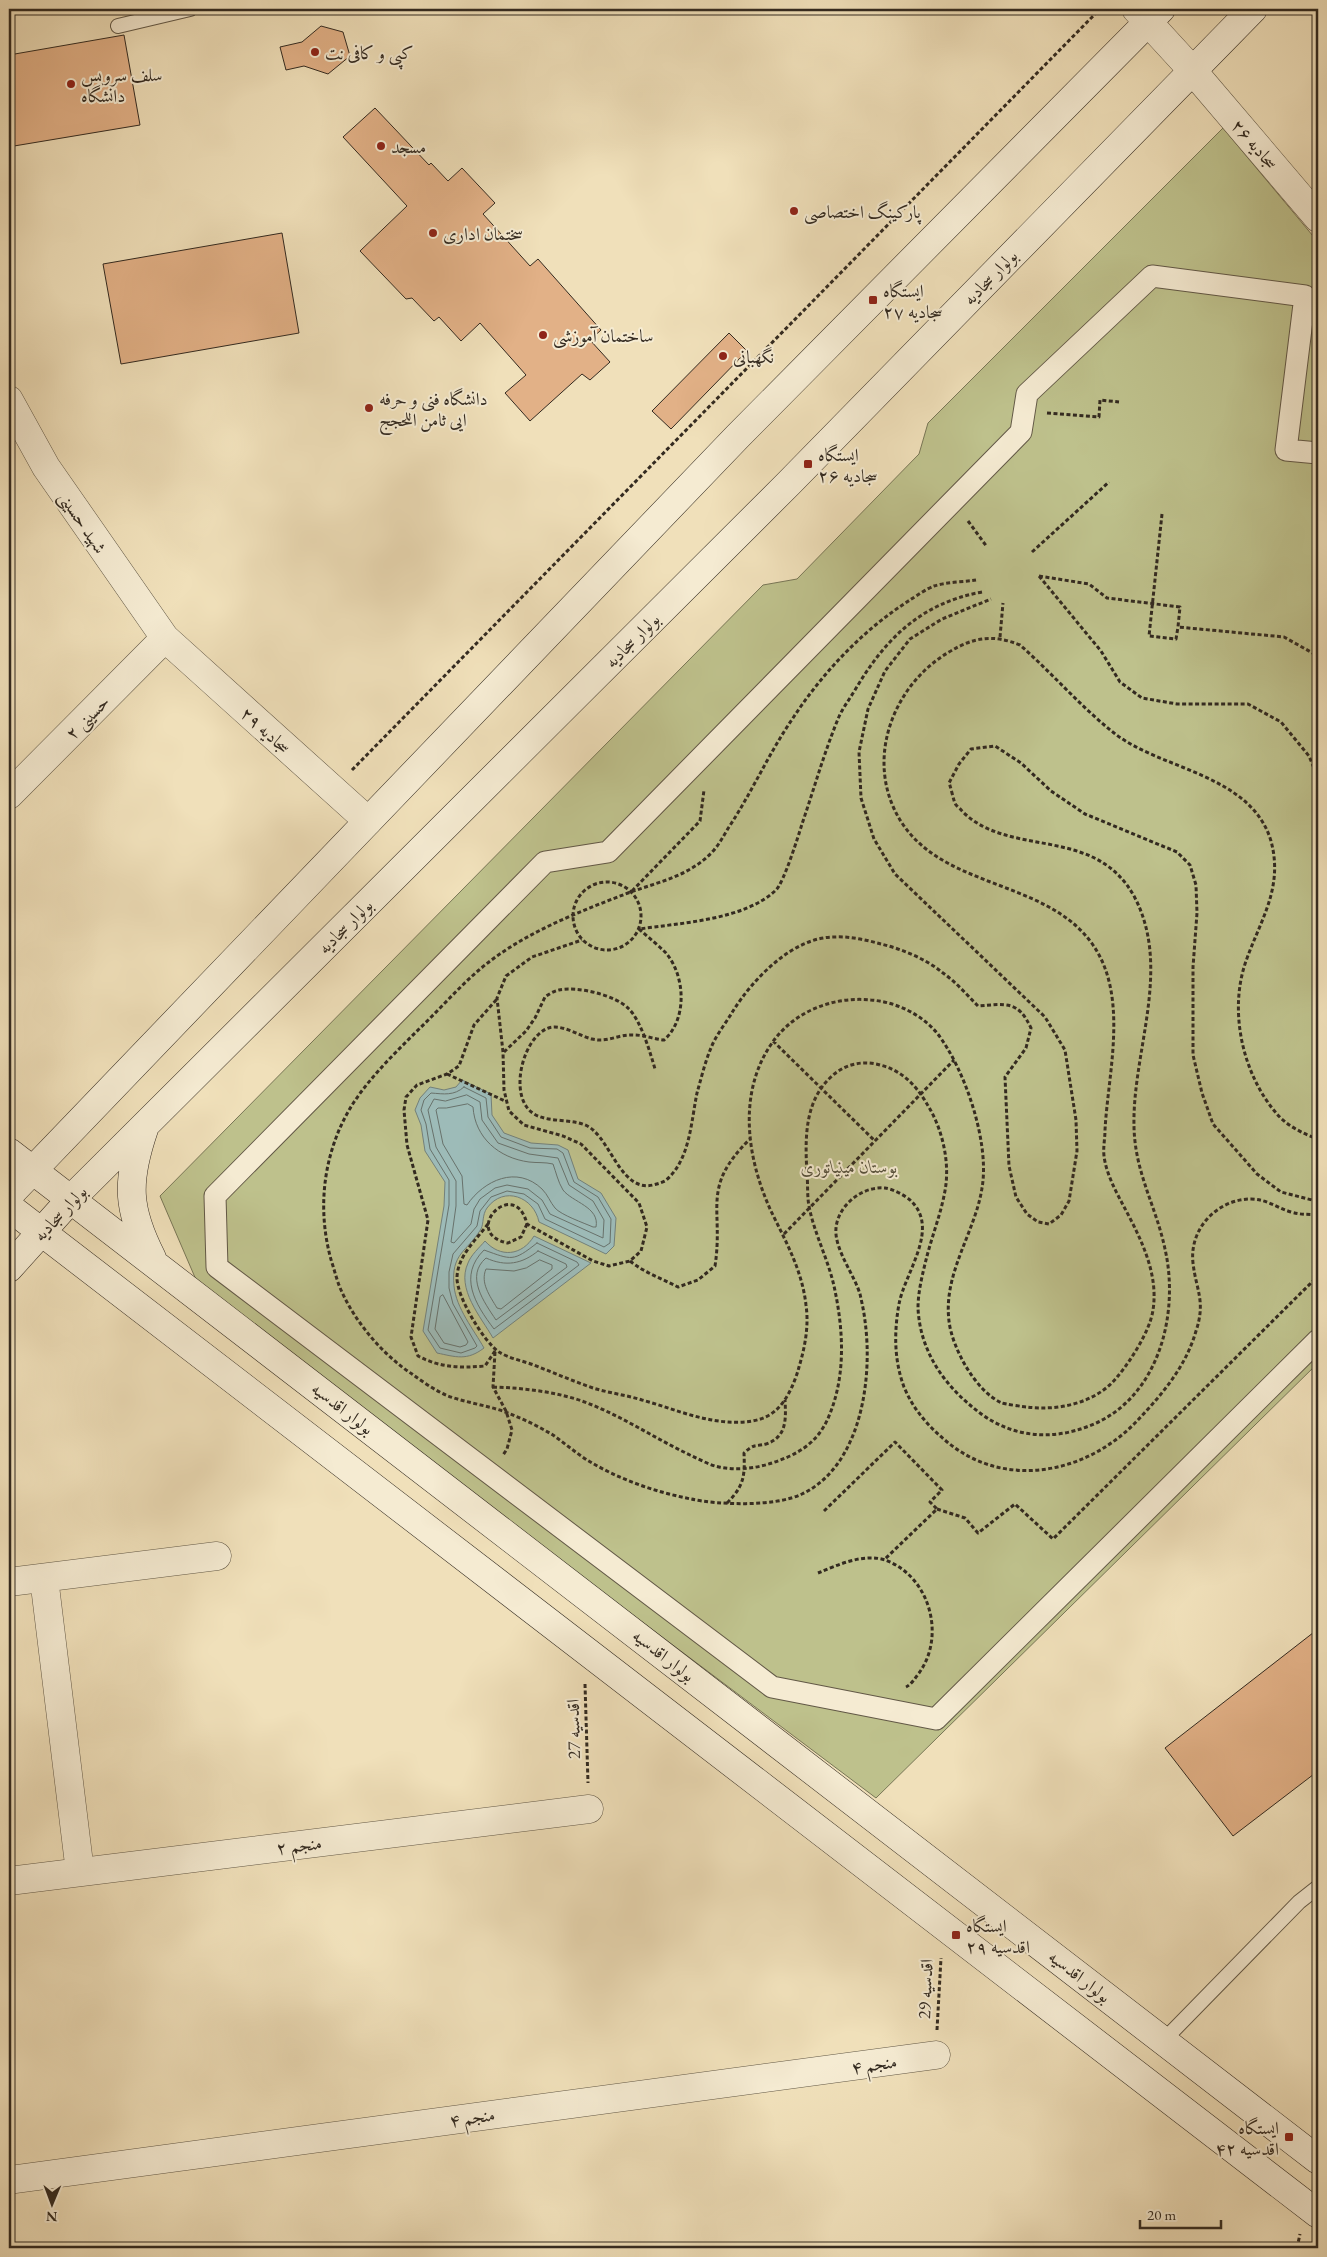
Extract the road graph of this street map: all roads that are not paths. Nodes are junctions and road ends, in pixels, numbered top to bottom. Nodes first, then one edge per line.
1 (190, 9) edge
2 (1252, 9) edge
3 (1148, 13) edge
4 (118, 26) dead end
5 (1192, 70) junction
6 (1318, 218) edge
7 (9, 400) edge
8 (1318, 453) edge
9 (165, 638) junction
10 (9, 795) edge
11 (368, 821) junction
12 (146, 1125) junction
13 (9, 1152) edge
14 (32, 1169) junction
15 (9, 1195) edge
16 (71, 1198) junction
17 (9, 1207) edge
18 (42, 1232) junction
19 (153, 1262) junction
20 (9, 1268) edge
21 (1318, 1340) edge
22 (217, 1556) dead end
23 (44, 1578) junction
24 (9, 1582) edge
25 (588, 1809) road end
26 (80, 1872) junction
27 (9, 1881) edge
28 (1318, 1887) edge
29 (1164, 2040) junction
30 (936, 2055) road end
31 (1318, 2160) edge
32 (9, 2180) edge
33 (1318, 2214) edge

1 - 4 lane
2 - 5 main road, بولوار سجادیه
3 - 5 main road, سجادیه ۲۶
3 - 11 main road
5 - 6 main road, سجادیه ۲۶
5 - 12 main road, بولوار سجادیه
7 - 9 main road, شهید حسینی
8 - 21 street
9 - 10 main road, حسینی ۲
9 - 11 main road, سجادیه ۲۹
11 - 14 main road
12 - 16 main road, بولوار سجادیه
12 - 19 main road
13 - 14 main road, بولوار اقدسیه
14 - 15 main road
14 - 16 main road, بولوار اقدسیه
16 - 18 main road, بولوار سجادیه
16 - 19 main road, بولوار اقدسیه
17 - 18 main road
18 - 20 main road, بولوار سجادیه
18 - 33 main road
19 - 29 main road, بولوار اقدسیه
22 - 23 main road
23 - 24 main road
23 - 26 main road
25 - 26 main road, منجم ۲
26 - 27 main road, منجم ۲
28 - 29 lane
29 - 31 main road, بولوار اقدسیه
30 - 32 main road, منجم ۴

